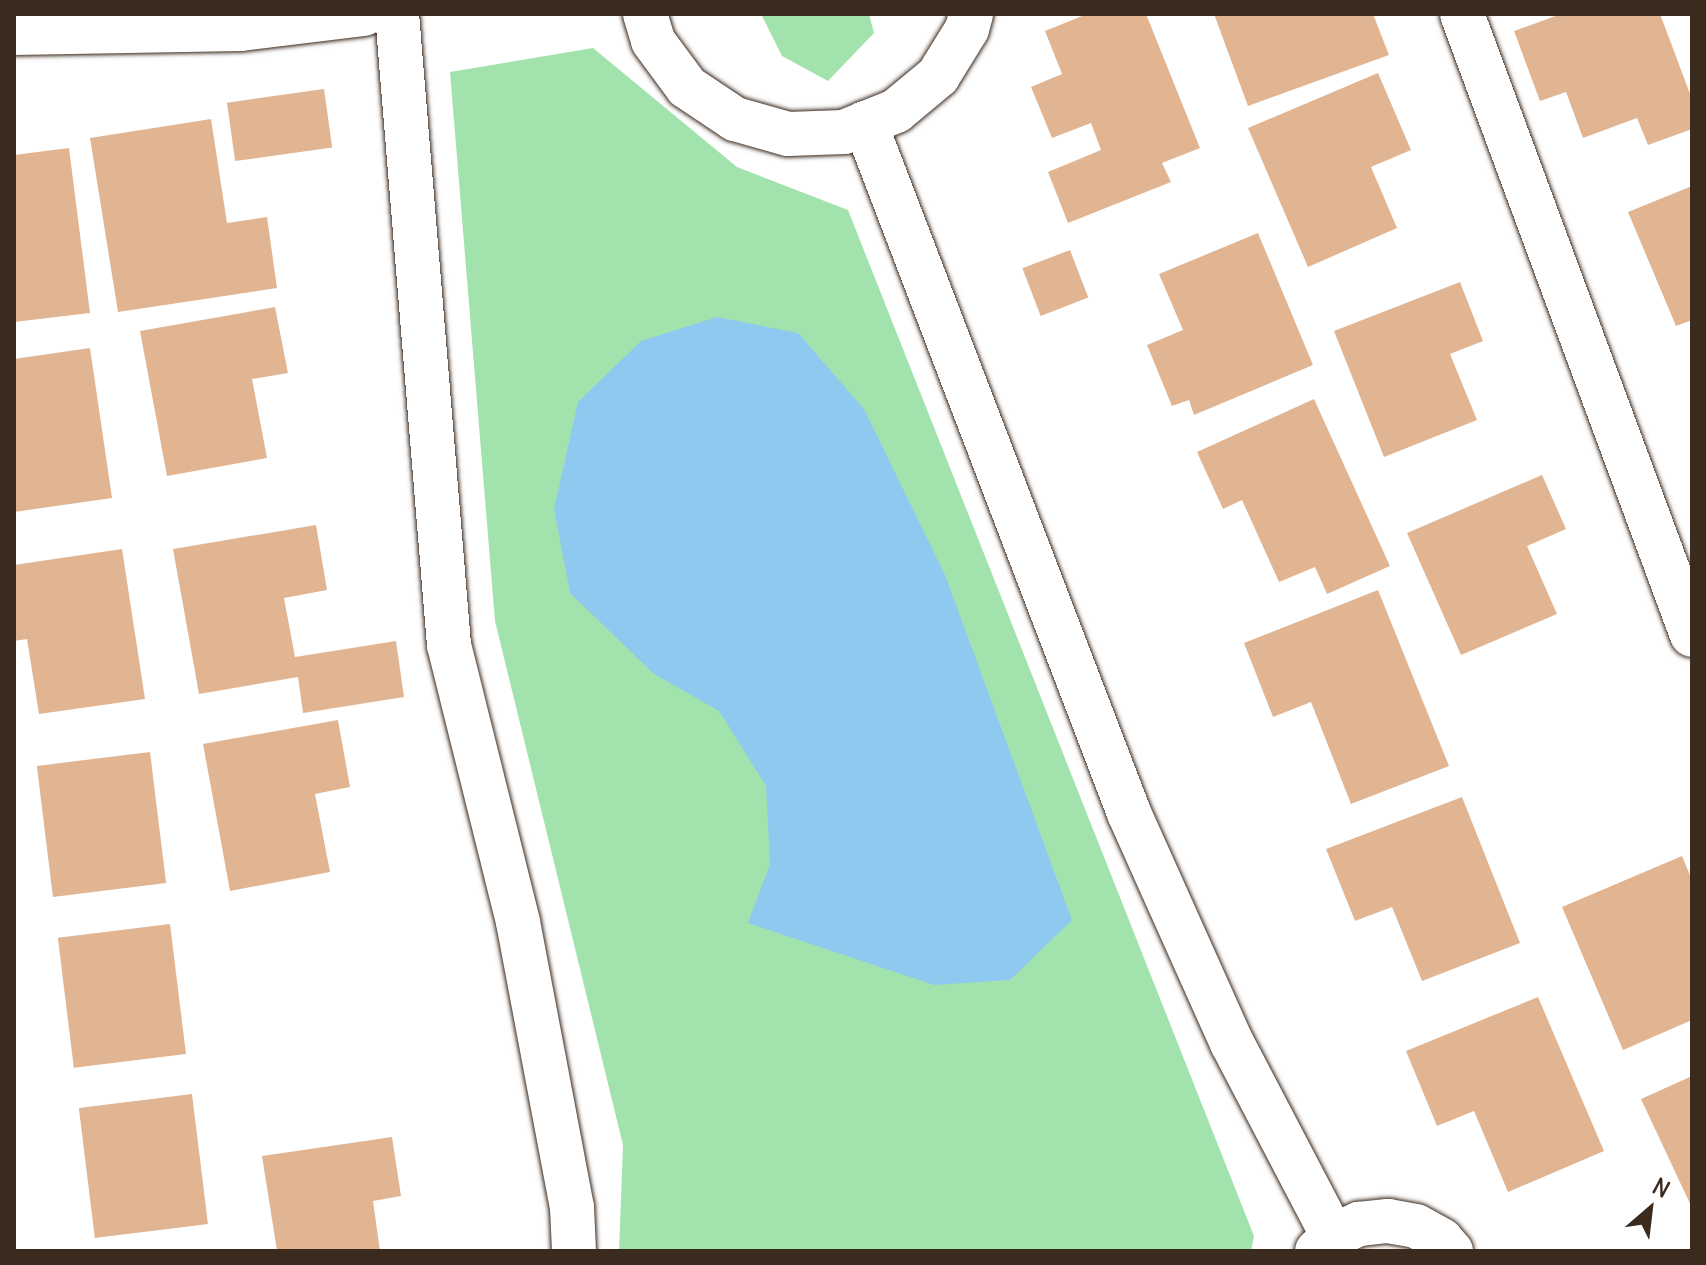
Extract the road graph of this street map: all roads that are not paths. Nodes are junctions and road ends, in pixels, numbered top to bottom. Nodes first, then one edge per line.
1 (364, 14) edge
2 (397, 14) edge
3 (645, 14) edge
4 (971, 14) edge
5 (1462, 14) edge
6 (240, 22) edge
7 (14, 33) edge
8 (865, 123) junction
9 (1692, 635) edge
10 (1325, 1244) edge
11 (574, 1251) edge
12 (1451, 1251) edge

1 - 6 street
2 - 11 street
3 - 8 street
4 - 8 street
5 - 9 street
6 - 7 street
8 - 10 street
10 - 12 street

